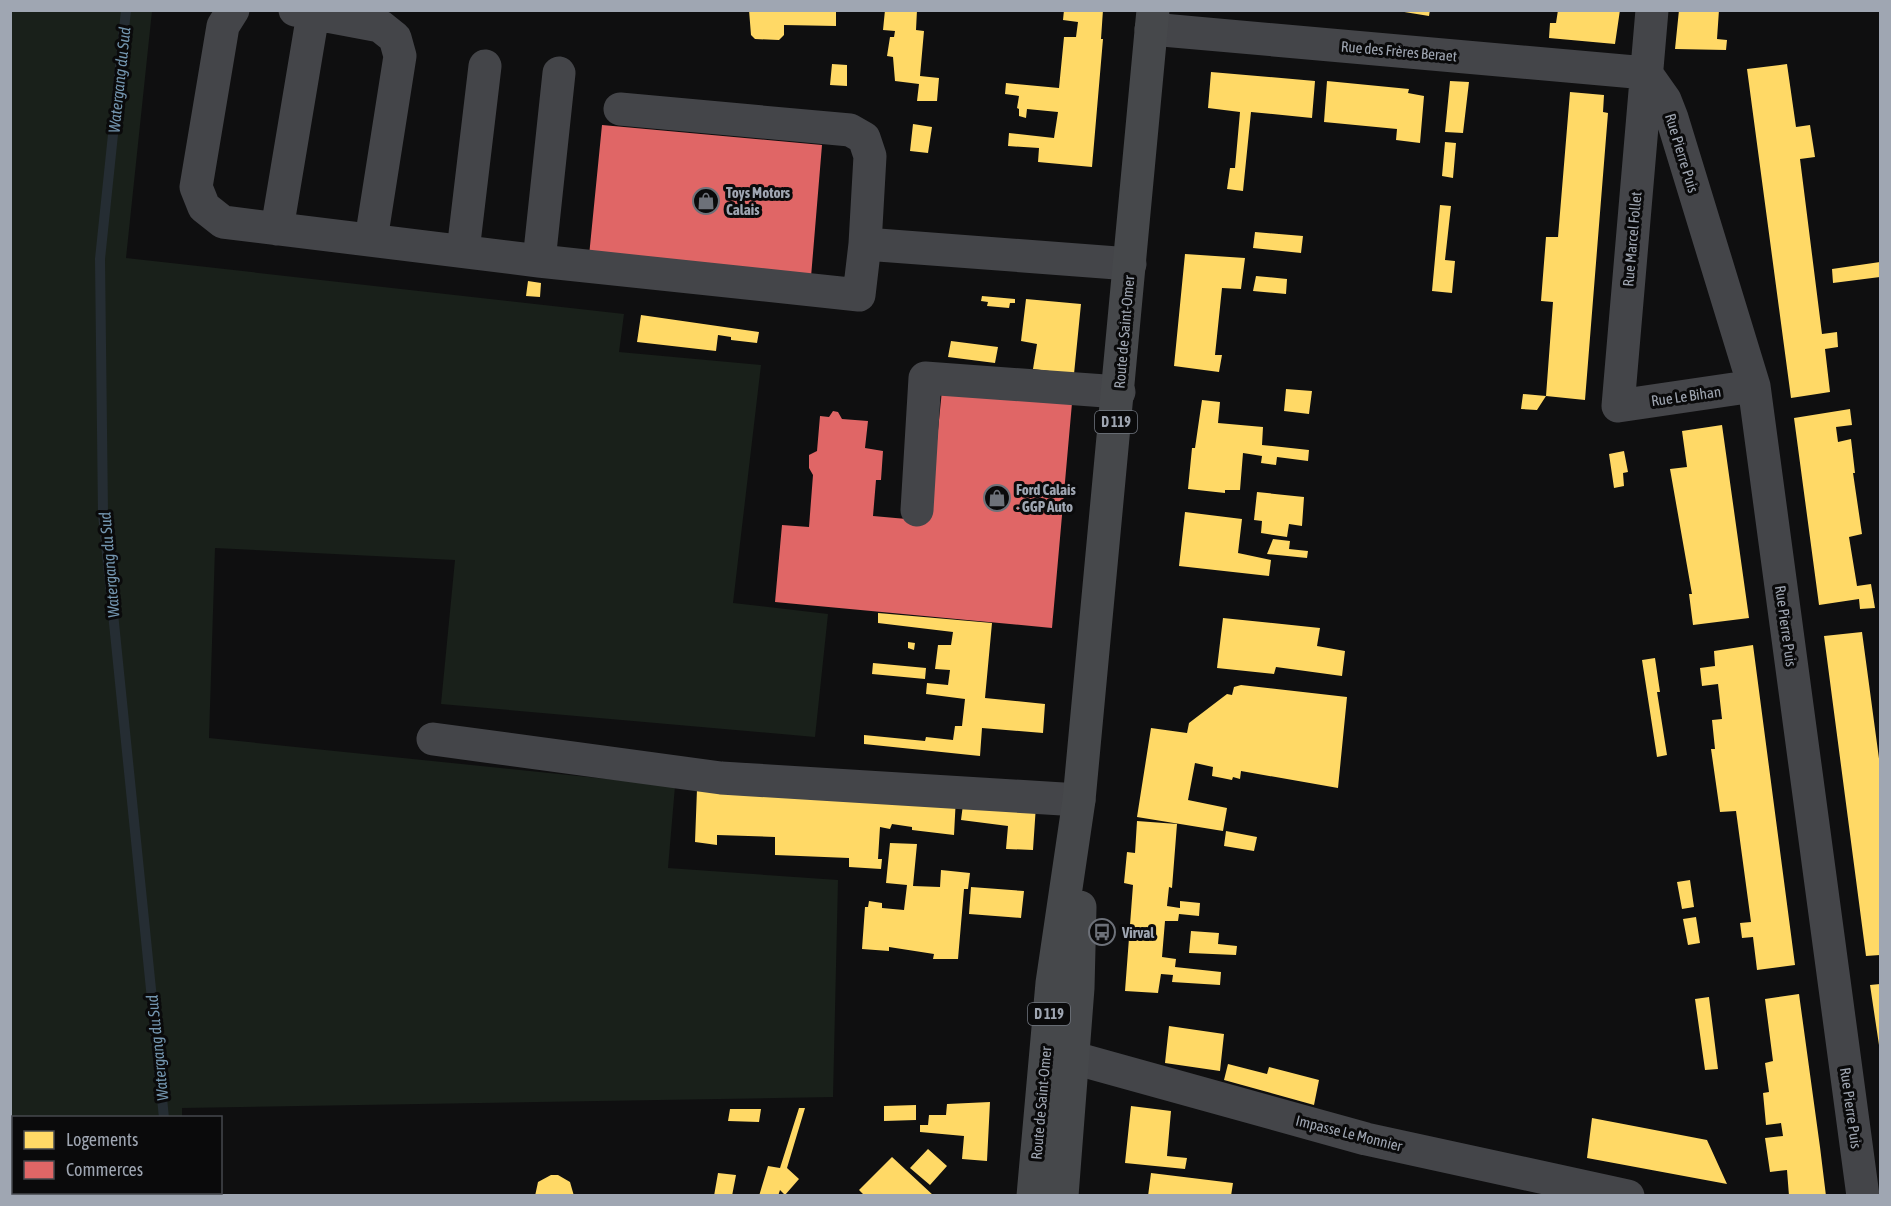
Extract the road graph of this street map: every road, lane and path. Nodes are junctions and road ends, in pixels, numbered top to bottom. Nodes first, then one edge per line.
1 (233, 10) edge
2 (1652, 10) edge
3 (304, 12) edge
4 (1152, 20) edge
5 (485, 66) dead end
6 (559, 73) dead end
7 (1646, 73) junction
8 (620, 109) dead end
9 (277, 229) junction
10 (371, 240) junction
11 (865, 244) junction
12 (463, 250) junction
13 (539, 261) junction
14 (1130, 264) junction
15 (1754, 386) junction
16 (1119, 392) junction
17 (1618, 406) joint
18 (917, 510) dead end
19 (434, 740) dead end
20 (1079, 800) junction
21 (1076, 833) junction
22 (1074, 1058) junction
23 (1033, 1196) edge
24 (1062, 1196) edge
25 (1628, 1196) edge
26 (1863, 1196) edge

1 - 9 street
2 - 7 street, Rue Marcel Follet
3 - 9 street
3 - 10 street
4 - 7 street, Rue des Frères Beraet
4 - 14 main road, Route de Saint-Omer / D 119
5 - 12 street
6 - 13 street
7 - 15 street, Rue Pierre Puis
7 - 17 street, Rue Marcel Follet
8 - 11 street
9 - 10 street
10 - 12 street
11 - 13 street
11 - 14 street
12 - 13 street
14 - 16 main road, Route de Saint-Omer / D 119
15 - 17 street, Rue Le Bihan
15 - 26 street, Rue Pierre Puis
16 - 18 street
16 - 20 main road, Route de Saint-Omer / D 119
19 - 20 street
20 - 21 main road, Route de Saint-Omer / D 119
21 - 22 main road, Route de Saint-Omer / D 119
21 - 23 main road, Route de Saint-Omer / D 119
22 - 24 main road, Route de Saint-Omer / D 119
22 - 25 street, Impasse Le Monnier

